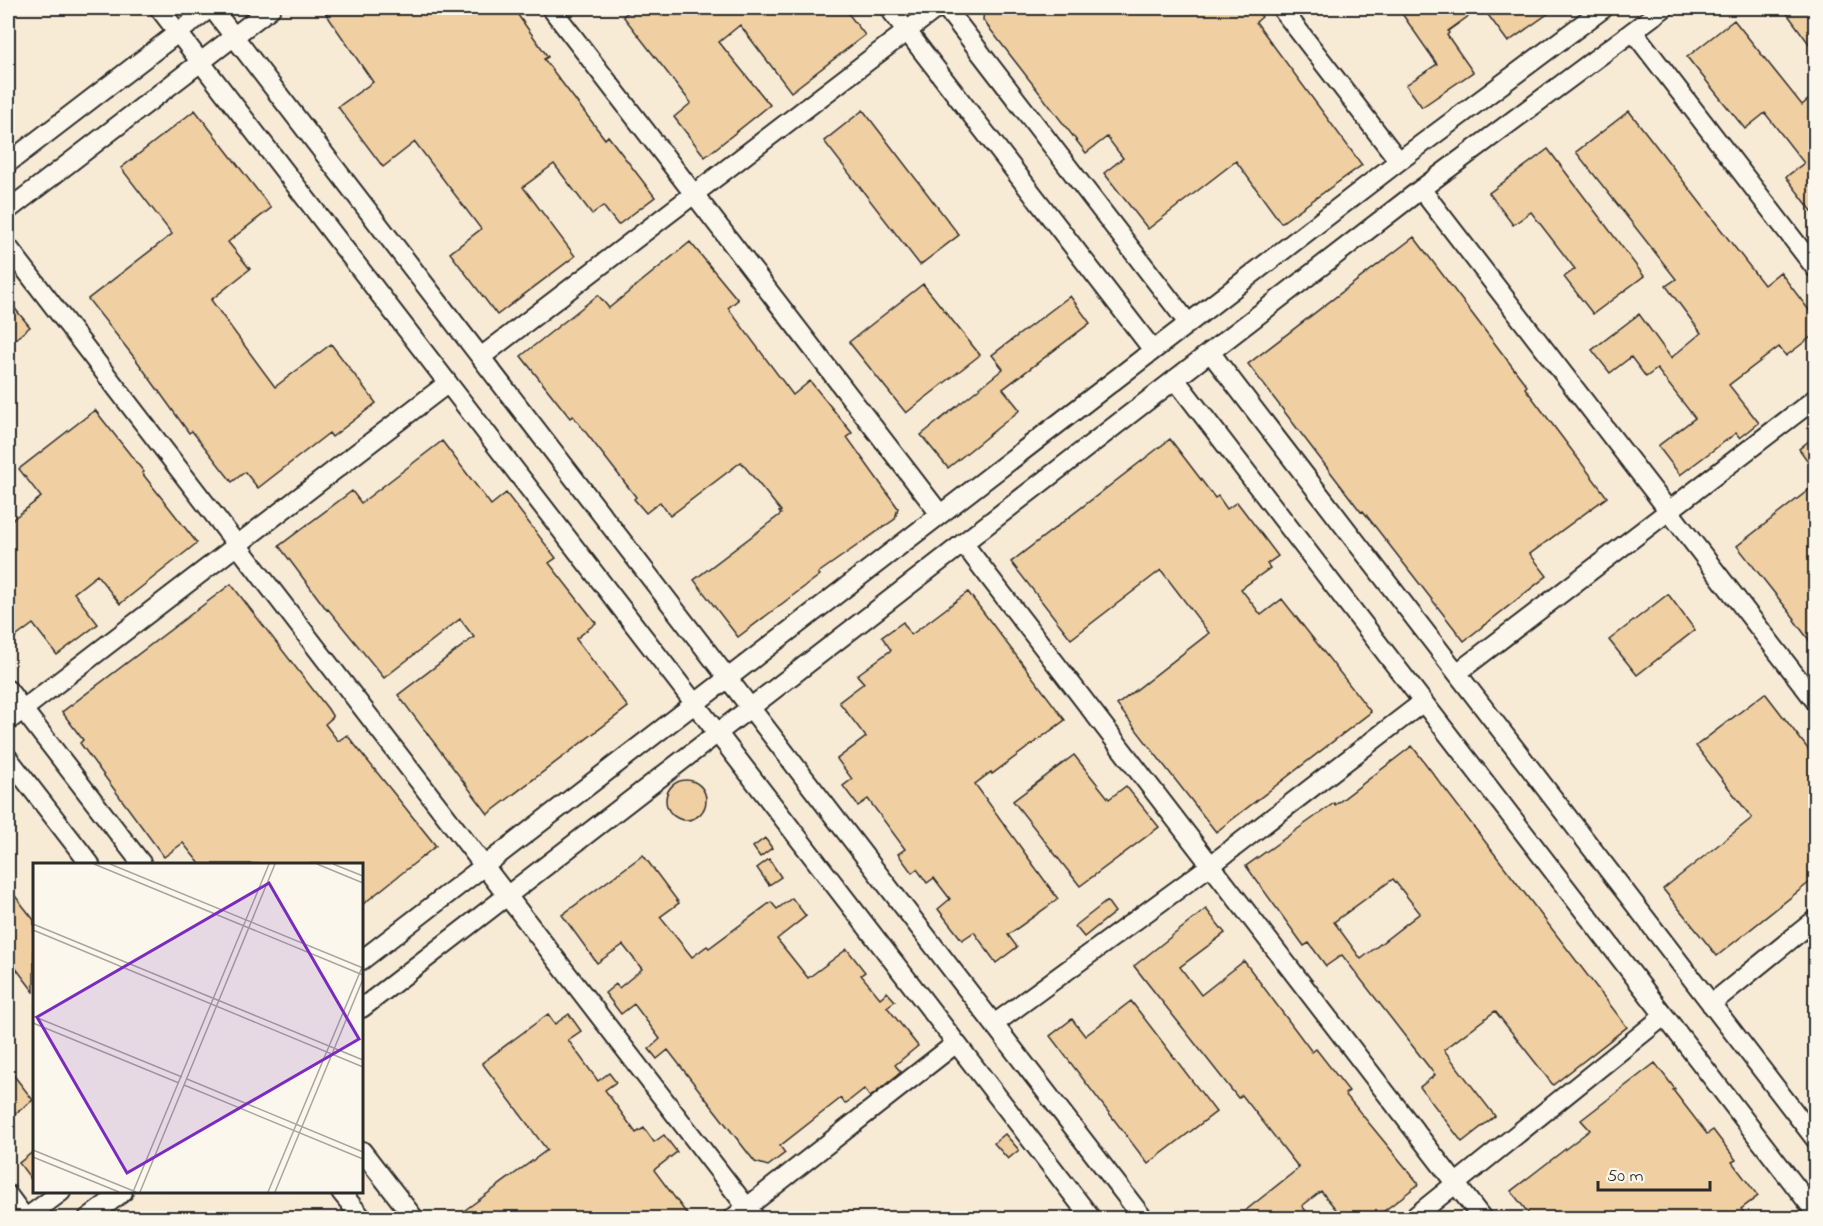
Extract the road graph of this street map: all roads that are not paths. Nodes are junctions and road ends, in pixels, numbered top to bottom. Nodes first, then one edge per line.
1 (159, 8) edge
2 (211, 8) edge
3 (272, 8) edge
4 (551, 8) edge
5 (889, 8) edge
6 (937, 8) edge
7 (946, 8) edge
8 (1281, 8) edge
9 (1604, 8) edge
10 (1664, 8) edge
11 (907, 31) junction
12 (1633, 31) junction
13 (178, 32) junction
14 (234, 35) junction
15 (200, 61) junction
16 (1399, 161) junction
17 (8, 163) edge
18 (1421, 189) junction
19 (694, 194) junction
20 (8, 210) edge
21 (8, 247) edge
22 (1815, 269) edge
23 (1188, 323) junction
24 (1153, 350) junction
25 (1210, 352) junction
26 (481, 357) junction
27 (1174, 379) junction
28 (448, 383) junction
29 (1815, 398) edge
30 (1668, 511) junction
31 (940, 514) junction
32 (963, 543) junction
33 (237, 545) junction
34 (1457, 673) junction
35 (728, 678) junction
36 (8, 690) edge
37 (1423, 702) junction
38 (1815, 702) edge
39 (694, 704) junction
40 (750, 707) junction
41 (23, 709) junction
42 (8, 721) edge
43 (717, 733) junction
44 (8, 758) edge
45 (89, 863) edge
46 (141, 863) edge
47 (1211, 865) junction
48 (483, 866) junction
49 (506, 896) junction
50 (1815, 919) edge
51 (363, 959) edge
52 (1711, 1004) junction
53 (363, 1007) edge
54 (1664, 1016) junction
55 (993, 1024) junction
56 (955, 1044) junction
57 (1815, 1140) edge
58 (363, 1151) edge
59 (1456, 1185) junction
60 (58, 1193) edge
61 (120, 1193) edge
62 (343, 1193) edge
63 (8, 1195) edge
64 (1815, 1213) edge
65 (745, 1215) edge
66 (25, 1218) edge
67 (88, 1218) edge
68 (362, 1218) edge
69 (414, 1218) edge
70 (1091, 1218) edge
71 (1143, 1218) edge
72 (1413, 1218) edge
73 (1482, 1218) edge

1 - 13 street
2 - 13 street
2 - 14 street
3 - 14 street
4 - 19 street
5 - 11 street
6 - 11 street
7 - 23 street
8 - 16 street
9 - 16 street
10 - 12 street
11 - 19 street
11 - 24 street
12 - 18 street
12 - 22 street
13 - 15 street
13 - 17 street
14 - 15 street
14 - 26 street
15 - 20 street
15 - 28 street
16 - 23 street
18 - 25 street
18 - 30 street
19 - 26 street
19 - 31 street
21 - 33 street
23 - 24 street
24 - 31 street
25 - 27 street
25 - 34 street
26 - 35 street
27 - 32 street
27 - 37 street
28 - 33 street
28 - 39 street
29 - 30 street
30 - 34 street
30 - 38 street
31 - 35 street
32 - 40 street
32 - 47 street
33 - 41 street
33 - 48 street
34 - 52 street
35 - 39 street
35 - 40 street
36 - 41 street
37 - 47 street
37 - 54 street
39 - 43 street
39 - 48 street
40 - 43 street
40 - 55 street
41 - 42 street
41 - 46 street
43 - 49 street
43 - 56 street
44 - 45 street
47 - 55 street
47 - 59 street
48 - 49 street
48 - 51 street
49 - 53 street
49 - 65 street
50 - 52 street
52 - 57 street
54 - 59 street
54 - 64 street
55 - 71 street
56 - 65 street
56 - 70 street
58 - 69 street
59 - 72 street
59 - 73 street
60 - 66 street
61 - 67 street
62 - 68 street
63 - 66 street

